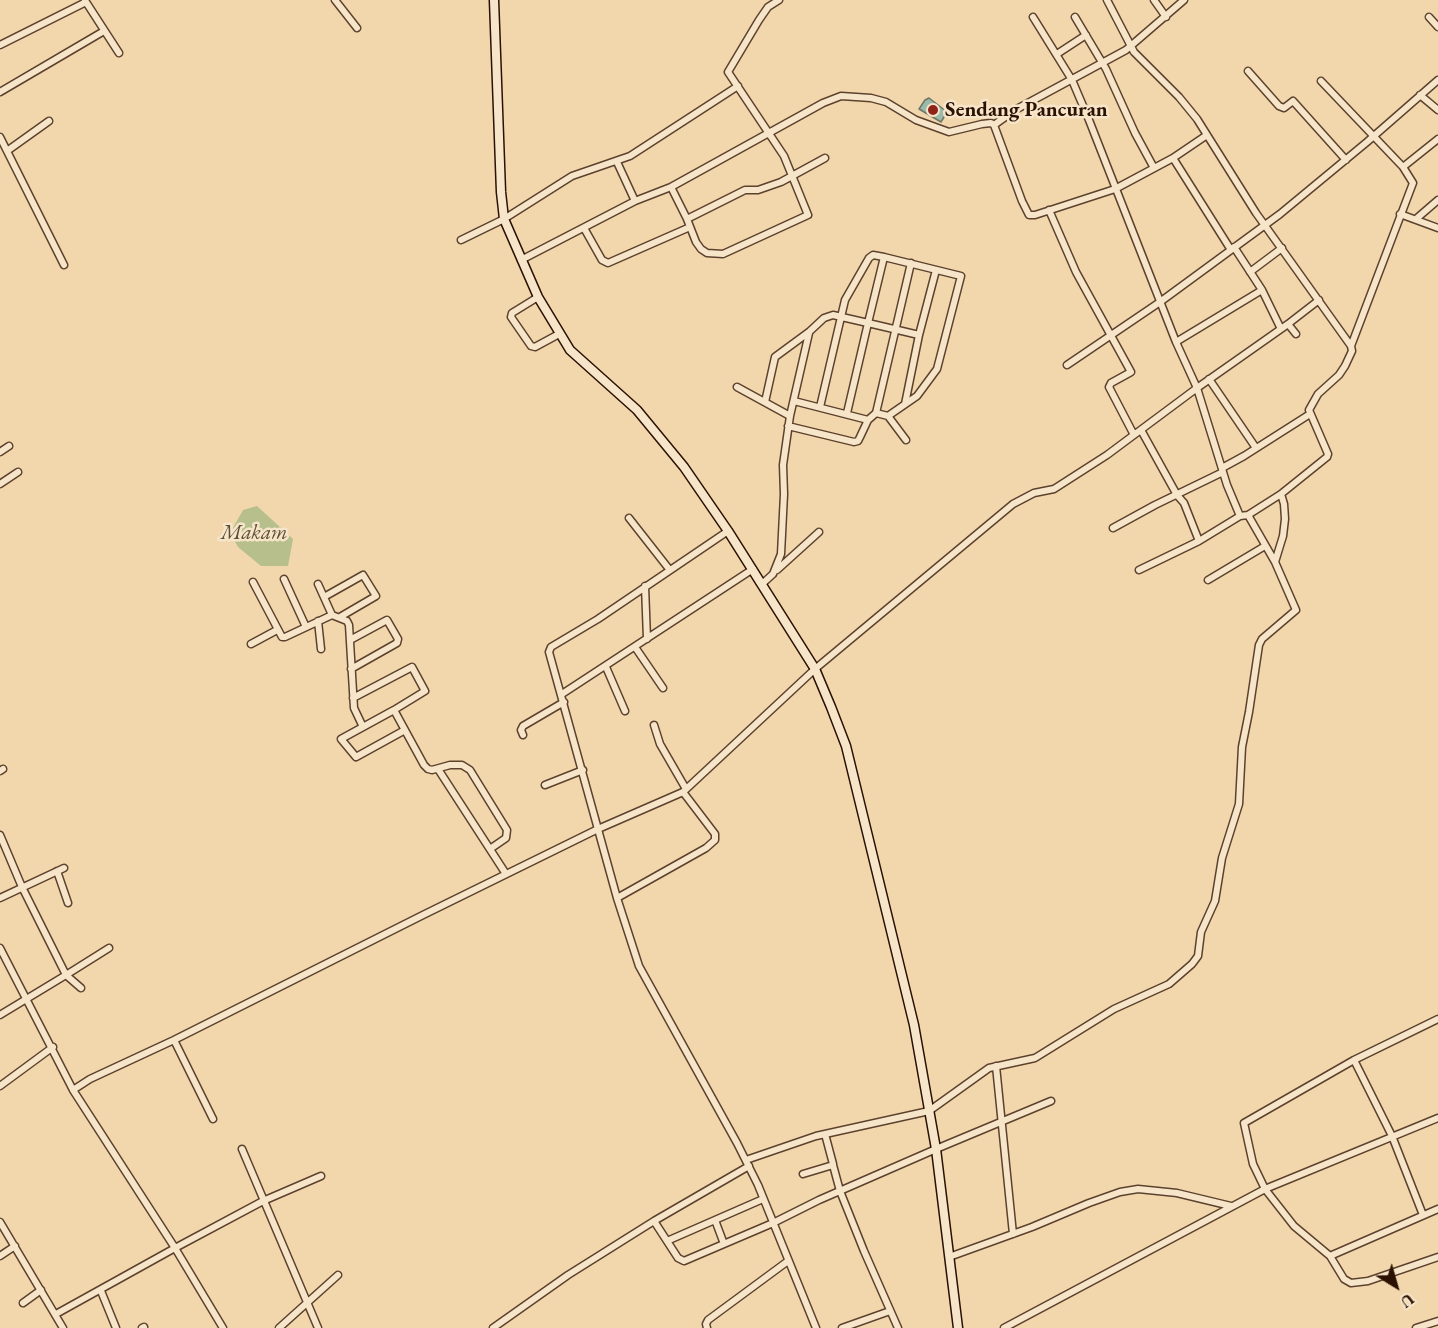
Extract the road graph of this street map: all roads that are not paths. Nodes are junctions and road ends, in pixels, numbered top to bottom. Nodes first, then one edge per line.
1 (335, 0) edge
2 (494, 0) edge
3 (778, 0) edge
4 (1107, 0) edge
5 (1154, 0) edge
6 (1184, 0) edge
7 (85, 1) edge
8 (1033, 17) dead end
9 (1075, 17) dead end
10 (1166, 17) junction
11 (1429, 17) dead end
12 (1438, 27) edge
13 (357, 28) dead end
14 (104, 31) junction
15 (1086, 35) junction
16 (0, 45) edge
17 (1131, 47) junction
18 (118, 53) dead end
19 (1057, 54) junction
20 (1103, 63) junction
21 (1248, 71) dead end
22 (1072, 80) junction
23 (1438, 80) edge
24 (1321, 81) dead end
25 (738, 86) junction
26 (0, 92) edge
27 (1420, 94) junction
28 (1438, 110) edge
29 (49, 121) dead end
30 (994, 125) junction
31 (771, 134) junction
32 (1207, 135) junction
33 (0, 137) edge
34 (1373, 137) junction
35 (1438, 139) edge
36 (7, 151) junction
37 (825, 158) dead end
38 (1173, 158) junction
39 (1346, 160) junction
40 (617, 162) junction
41 (1403, 167) junction
42 (1154, 168) junction
43 (792, 177) junction
44 (671, 187) junction
45 (1115, 189) junction
46 (1438, 200) edge
47 (635, 201) junction
48 (1049, 210) junction
49 (1400, 214) junction
50 (504, 219) junction
51 (687, 219) junction
52 (1416, 219) junction
53 (1265, 225) junction
54 (690, 227) junction
55 (584, 228) junction
56 (1438, 228) edge
57 (461, 240) dead end
58 (1232, 248) junction
59 (1281, 248) junction
60 (884, 257) junction
61 (521, 260) junction
62 (910, 263) junction
63 (64, 266) dead end
64 (936, 270) junction
65 (1250, 272) junction
66 (1262, 290) junction
67 (538, 297) junction
68 (1319, 300) junction
69 (1160, 302) junction
70 (840, 316) junction
71 (868, 323) junction
72 (1288, 324) junction
73 (895, 329) junction
74 (1281, 329) junction
75 (809, 332) junction
76 (559, 333) junction
77 (919, 334) junction
78 (1296, 334) dead end
79 (1112, 335) junction
80 (1176, 342) junction
81 (1351, 346) junction
82 (1067, 365) dead end
83 (1209, 379) junction
84 (737, 387) dead end
85 (1197, 388) junction
86 (794, 401) junction
87 (765, 402) junction
88 (905, 404) junction
89 (820, 406) junction
90 (847, 413) junction
91 (876, 414) junction
92 (1310, 414) junction
93 (790, 416) junction
94 (888, 416) junction
95 (868, 420) junction
96 (788, 426) junction
97 (1141, 430) junction
98 (1134, 435) junction
99 (906, 440) dead end
100 (9, 446) dead end
101 (1256, 448) junction
102 (0, 452) edge
103 (1222, 470) junction
104 (18, 472) dead end
105 (0, 483) edge
106 (1281, 494) junction
107 (1177, 495) junction
108 (1248, 515) junction
109 (1240, 516) junction
110 (629, 518) dead end
111 (1113, 528) dead end
112 (728, 531) junction
113 (819, 532) dead end
114 (1198, 541) junction
115 (1265, 546) junction
116 (1275, 562) junction
117 (669, 569) junction
118 (753, 569) junction
119 (1139, 570) dead end
120 (773, 574) junction
121 (284, 579) dead end
122 (1208, 580) dead end
123 (253, 582) dead end
124 (318, 584) dead end
125 (762, 584) junction
126 (645, 586) junction
127 (324, 597) junction
128 (332, 615) junction
129 (340, 617) junction
130 (318, 621) junction
131 (306, 627) junction
132 (277, 630) junction
133 (350, 639) junction
134 (648, 639) junction
135 (251, 644) dead end
136 (634, 647) junction
137 (321, 649) dead end
138 (606, 667) junction
139 (351, 669) junction
140 (814, 669) junction
141 (663, 688) dead end
142 (353, 698) junction
143 (563, 698) junction
144 (394, 710) junction
145 (625, 711) dead end
146 (654, 724) dead end
147 (363, 727) junction
148 (405, 730) junction
149 (523, 735) dead end
150 (438, 769) junction
151 (583, 770) junction
152 (545, 785) dead end
153 (684, 790) junction
154 (598, 829) junction
155 (0, 835) edge
156 (2, 844) edge
157 (490, 849) junction
158 (506, 874) junction
159 (22, 887) junction
160 (0, 898) edge
161 (617, 898) junction
162 (68, 903) dead end
163 (0, 948) edge
164 (109, 948) dead end
165 (66, 975) junction
166 (81, 988) dead end
167 (26, 999) junction
168 (0, 1015) edge
169 (1438, 1019) edge
170 (174, 1040) junction
171 (52, 1047) junction
172 (1354, 1060) junction
173 (996, 1066) junction
174 (0, 1086) edge
175 (73, 1090) junction
176 (1051, 1101) dead end
177 (929, 1111) junction
178 (1438, 1118) edge
179 (213, 1119) dead end
180 (1002, 1120) junction
181 (825, 1134) junction
182 (1392, 1136) junction
183 (242, 1149) dead end
184 (936, 1149) junction
185 (747, 1163) junction
186 (833, 1164) junction
187 (803, 1174) dead end
188 (321, 1176) dead end
189 (1264, 1189) junction
190 (840, 1191) junction
191 (763, 1199) junction
192 (263, 1201) junction
193 (1231, 1207) junction
194 (1438, 1209) edge
195 (1423, 1215) junction
196 (715, 1220) junction
197 (654, 1221) junction
198 (0, 1222) edge
199 (773, 1223) junction
200 (1012, 1234) junction
201 (667, 1241) junction
202 (724, 1244) junction
203 (15, 1246) junction
204 (175, 1248) junction
205 (0, 1256) edge
206 (1330, 1256) junction
207 (949, 1257) junction
208 (1438, 1257) edge
209 (788, 1261) junction
210 (338, 1275) dead end
211 (41, 1290) junction
212 (101, 1291) junction
213 (23, 1303) dead end
214 (307, 1304) junction
215 (890, 1311) junction
216 (56, 1314) junction
217 (1438, 1320) edge
218 (63, 1328) edge
219 (116, 1328) edge
220 (223, 1328) edge
221 (279, 1328) edge
222 (318, 1328) edge
223 (493, 1328) edge
224 (707, 1328) edge
225 (816, 1328) edge
226 (842, 1328) edge
227 (898, 1328) edge
228 (958, 1328) edge
229 (1004, 1328) edge
230 (1416, 1328) edge

1 - 13 street
2 - 50 street
3 - 25 street
4 - 17 street
5 - 10 street
6 - 10 street
7 - 14 street
7 - 16 street
8 - 19 street
9 - 15 street
10 - 17 street
11 - 12 street
14 - 18 street
14 - 26 street
15 - 19 street
15 - 20 street
17 - 20 street
17 - 32 street
19 - 22 street
20 - 22 street
20 - 42 street
21 - 39 street
22 - 30 street
22 - 45 street
23 - 27 street
24 - 34 street
25 - 31 street
25 - 40 street
27 - 28 street
27 - 34 street
29 - 36 street
30 - 31 street
30 - 48 street
31 - 43 street
31 - 44 street
32 - 38 street
32 - 53 street
33 - 36 street
34 - 39 street
34 - 41 street
35 - 41 street
36 - 63 street
37 - 43 street
38 - 42 street
38 - 58 street
39 - 53 street
40 - 47 street
40 - 50 street
41 - 49 street
42 - 45 street
43 - 51 street
43 - 54 street
44 - 47 street
44 - 51 street
45 - 48 street
45 - 69 street
46 - 52 street
47 - 55 street
48 - 79 street
49 - 52 street
49 - 81 street
50 - 57 street
50 - 61 street
51 - 54 street
52 - 56 street
53 - 58 street
53 - 59 street
54 - 55 street
55 - 61 street
58 - 65 street
58 - 69 street
59 - 65 street
59 - 68 street
60 - 62 street
60 - 70 street
60 - 71 street
61 - 67 street
62 - 64 street
62 - 73 street
64 - 77 street
64 - 88 street
65 - 66 street
66 - 74 street
66 - 80 street
67 - 76 street
67 - 76 street
68 - 72 street
68 - 81 street
69 - 79 street
69 - 80 street
70 - 71 street
70 - 75 street
70 - 89 street
71 - 73 street
71 - 90 street
72 - 74 street
72 - 78 street
73 - 77 street
73 - 91 street
74 - 83 street
75 - 86 street
75 - 87 street
76 - 112 street
77 - 88 street
79 - 82 street
79 - 98 street
80 - 85 street
81 - 92 street
83 - 85 street
83 - 101 street
84 - 87 street
85 - 97 street
85 - 103 street
86 - 89 street
86 - 93 street
87 - 93 street
88 - 94 street
89 - 90 street
90 - 95 street
91 - 94 street
91 - 95 street
92 - 101 street
92 - 106 street
93 - 96 street
94 - 99 street
95 - 96 street
96 - 120 street
97 - 98 street
97 - 107 street
98 - 140 street
100 - 102 street
101 - 103 street
103 - 107 street
103 - 109 street
104 - 105 street
106 - 108 street
106 - 116 street
107 - 111 street
107 - 114 street
108 - 109 street
108 - 115 street
109 - 114 street
110 - 117 street
112 - 117 street
112 - 118 street
113 - 120 street
114 - 119 street
115 - 116 street
115 - 122 street
116 - 173 street
117 - 126 street
118 - 125 street
118 - 134 street
120 - 125 street
121 - 131 street
123 - 132 street
124 - 127 street
125 - 140 street
126 - 134 street
126 - 143 street
127 - 128 street
127 - 129 street
128 - 129 street
128 - 130 street
129 - 133 street
130 - 131 street
130 - 137 street
131 - 132 street
132 - 135 street
133 - 139 street
133 - 139 street
134 - 136 street
136 - 138 street
136 - 141 street
138 - 143 street
138 - 145 street
139 - 142 street
140 - 153 street
140 - 177 street
142 - 144 street
142 - 147 street
143 - 149 street
143 - 151 street
144 - 147 street
144 - 148 street
146 - 153 street
147 - 148 street
148 - 150 street
150 - 157 street
150 - 157 street
151 - 152 street
151 - 154 street
153 - 154 street
153 - 161 street
154 - 158 street
154 - 161 street
155 - 156 street
156 - 159 street
157 - 158 street
158 - 170 street
159 - 160 street
159 - 162 street
159 - 165 street
161 - 185 street
163 - 167 street
164 - 165 street
165 - 166 street
165 - 167 street
167 - 168 street
167 - 171 street
169 - 172 street
170 - 175 street
170 - 179 street
171 - 174 street
171 - 175 street
172 - 182 street
172 - 189 street
173 - 177 street
173 - 180 street
175 - 204 street
176 - 180 street
177 - 181 street
177 - 184 street
178 - 182 street
180 - 184 street
180 - 200 street
181 - 185 street
181 - 186 street
182 - 189 street
182 - 195 street
183 - 192 street
184 - 190 street
184 - 207 street
185 - 191 street
185 - 197 street
186 - 187 street
186 - 190 street
188 - 192 street
189 - 193 street
189 - 206 street
190 - 199 street
190 - 215 street
191 - 196 street
191 - 199 street
192 - 204 street
192 - 214 street
193 - 200 street
193 - 229 street
194 - 195 street
195 - 206 street
196 - 201 street
196 - 202 street
197 - 201 street
197 - 223 street
198 - 203 street
199 - 202 street
199 - 209 street
200 - 207 street
201 - 202 street
203 - 205 street
203 - 211 street
204 - 212 street
204 - 220 street
206 - 208 street
207 - 228 street
209 - 224 street
209 - 225 street
210 - 214 street
211 - 213 street
211 - 216 street
212 - 216 street
212 - 219 street
214 - 221 street
214 - 222 street
215 - 226 street
215 - 227 street
216 - 218 street
217 - 230 street

